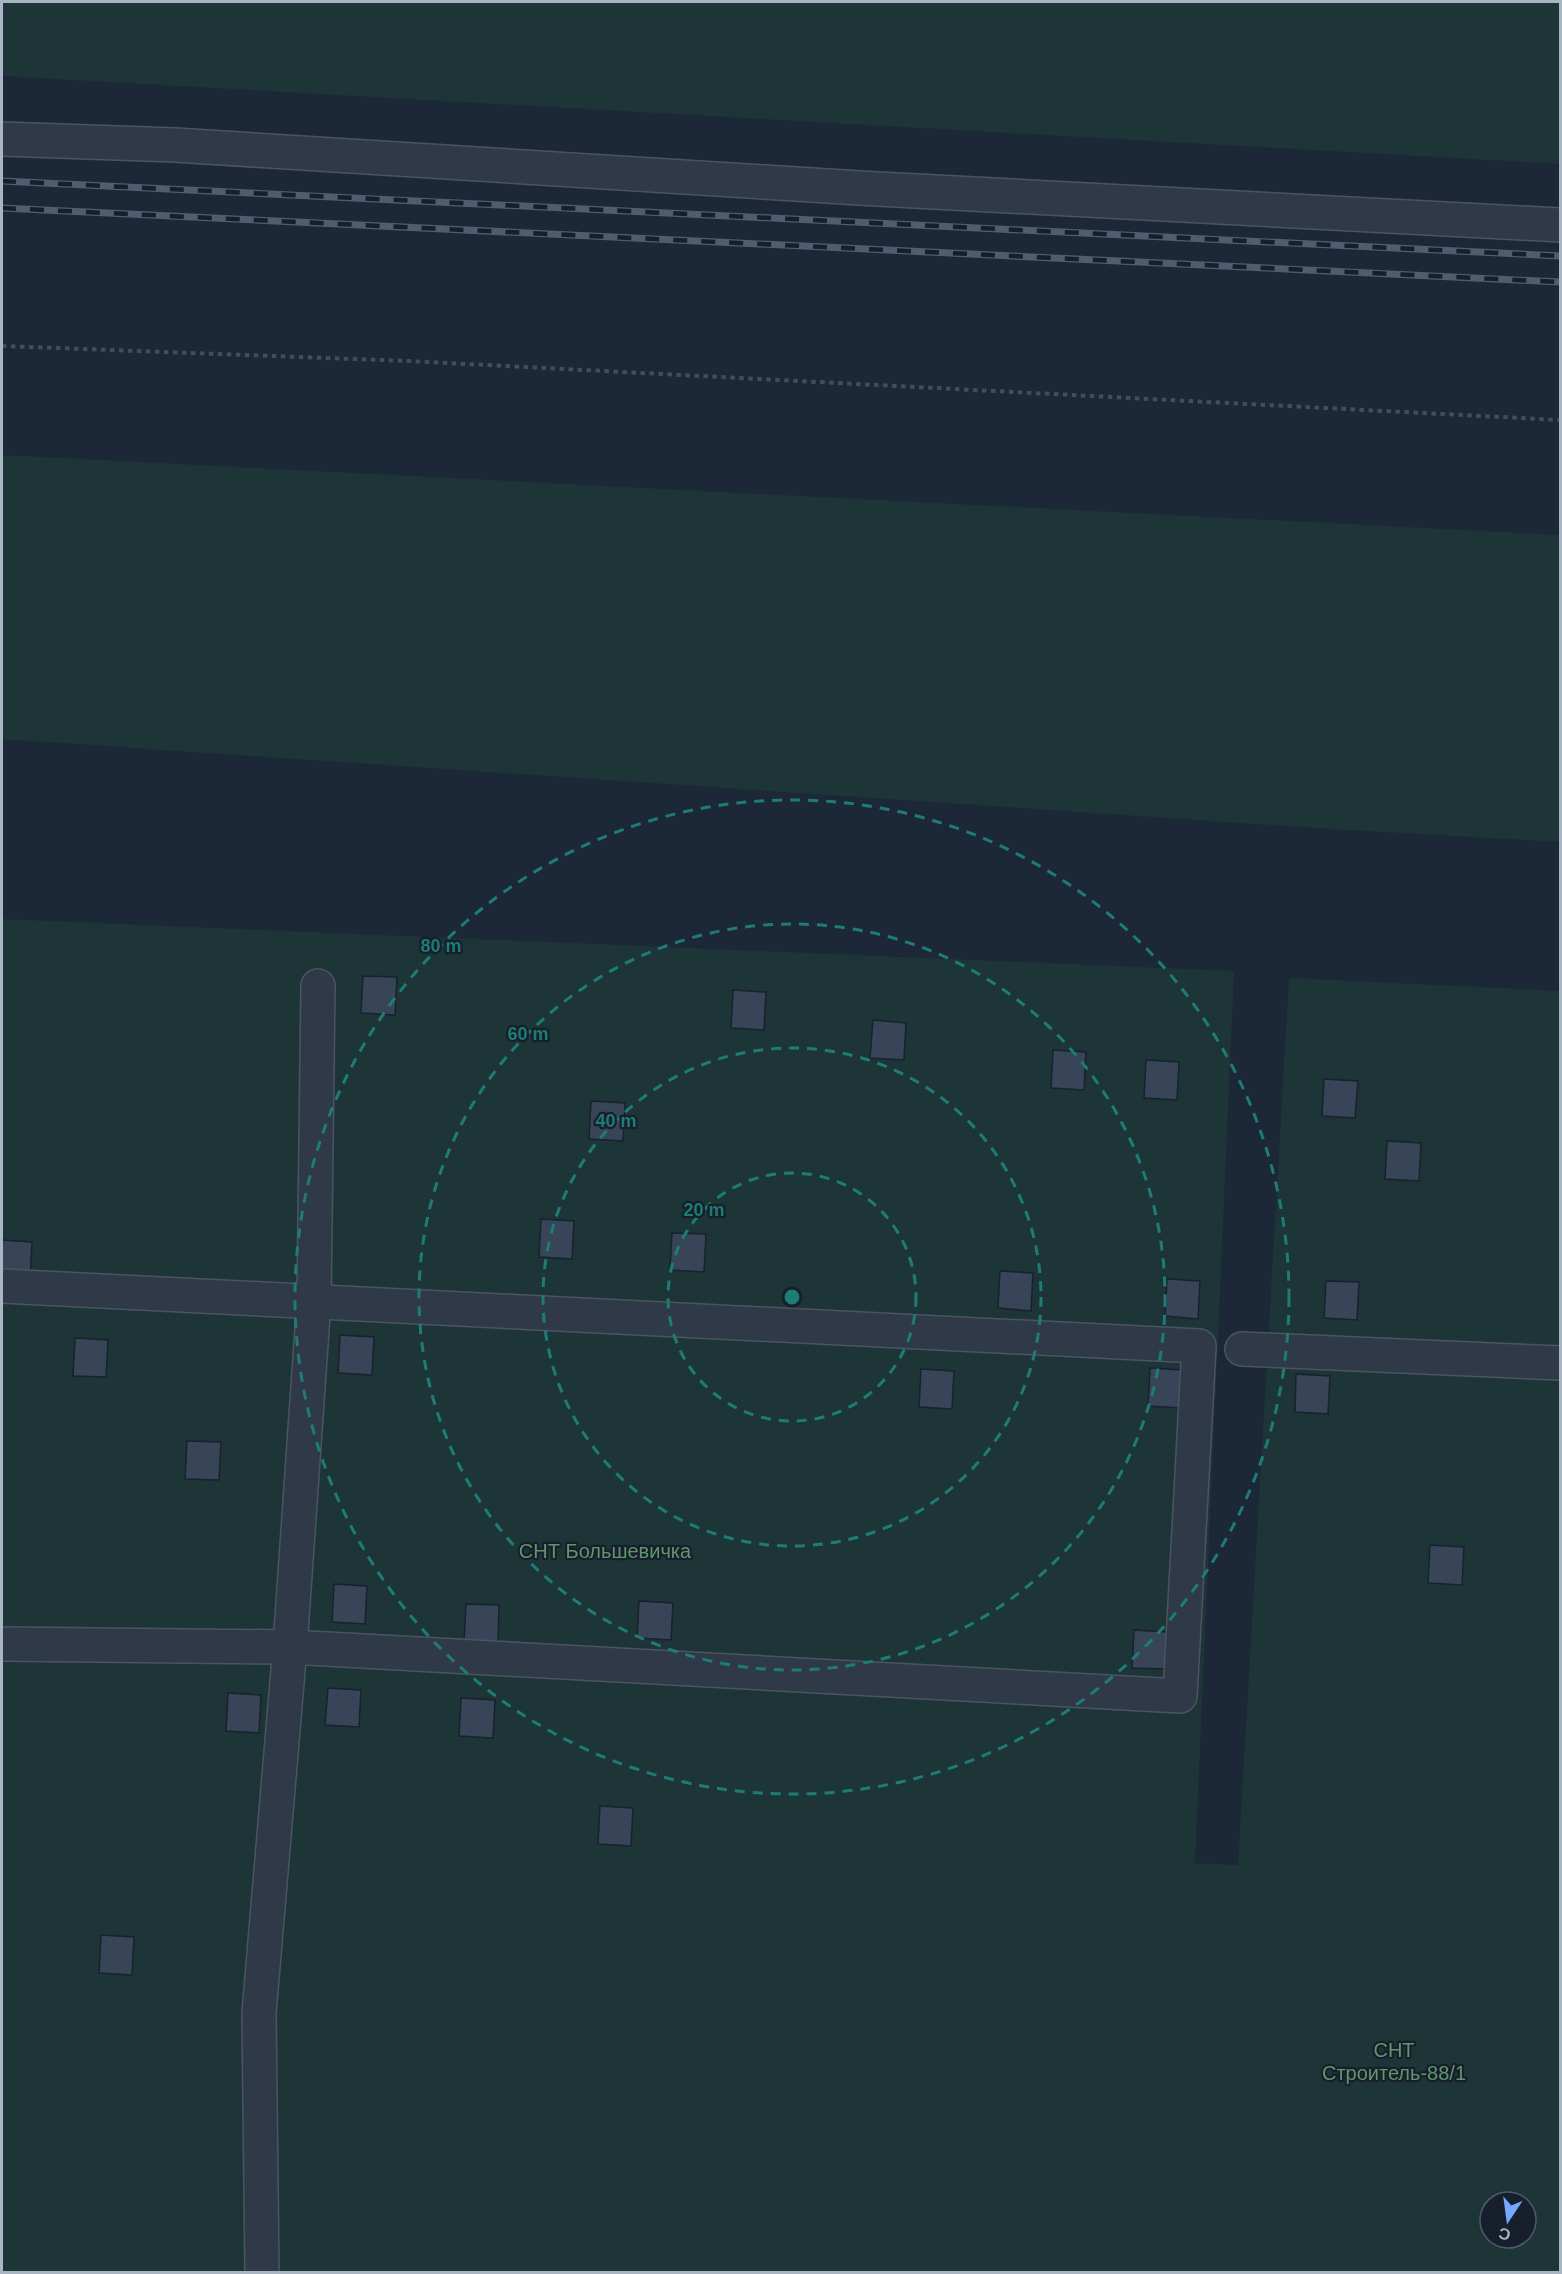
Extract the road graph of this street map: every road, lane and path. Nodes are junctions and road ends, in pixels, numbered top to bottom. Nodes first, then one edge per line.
1 (2, 139) edge
2 (1560, 225) edge
3 (2, 346) edge
4 (1560, 420) edge
5 (318, 986) dead end
6 (2, 1286) edge
7 (314, 1300) junction
8 (1242, 1348) dead end
9 (1560, 1363) edge
10 (2, 1644) edge
11 (290, 1647) junction
12 (262, 2272) edge

1 - 2 street
3 - 4 path
5 - 7 street
6 - 7 street
7 - 11 street
7 - 11 street
8 - 9 street
10 - 11 street
11 - 12 street

